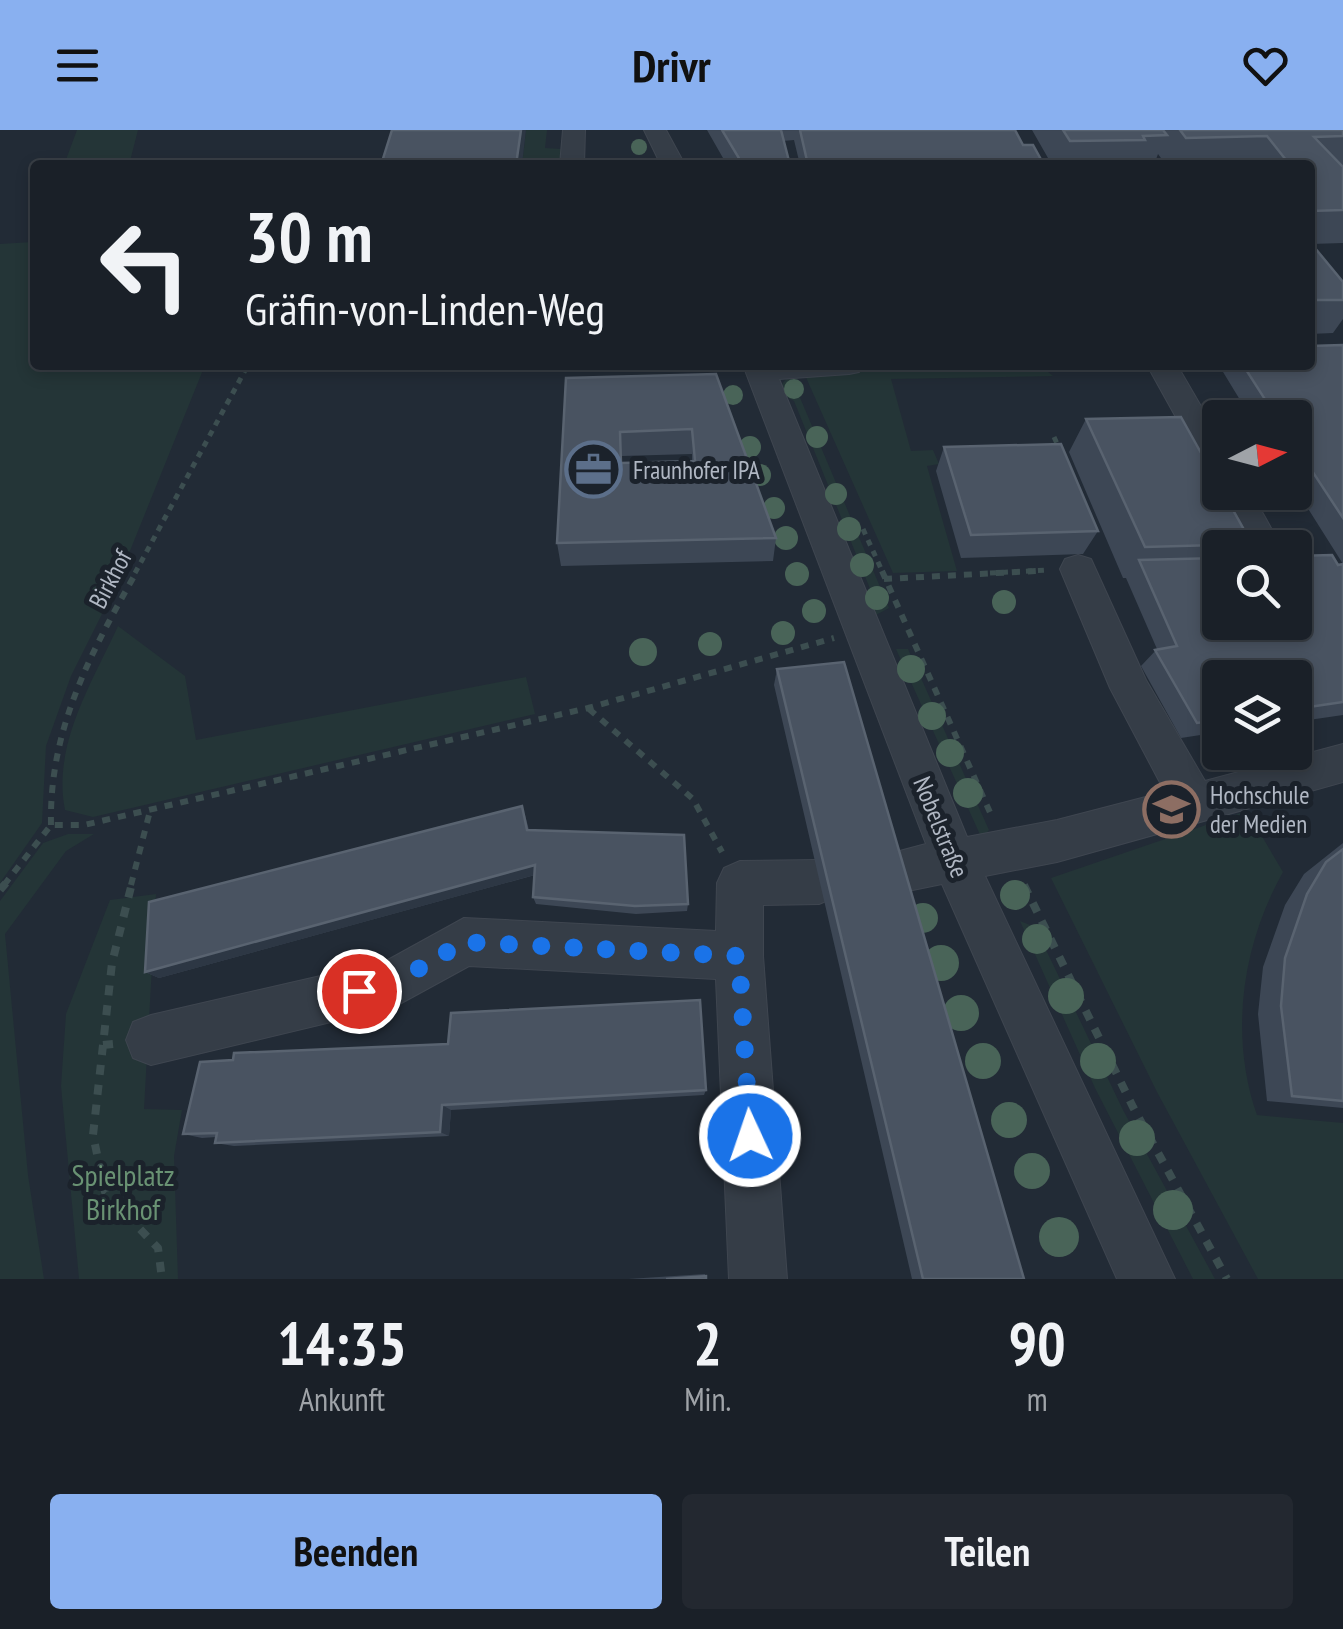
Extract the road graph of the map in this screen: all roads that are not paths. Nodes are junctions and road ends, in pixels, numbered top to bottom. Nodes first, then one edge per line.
1 (574, 130) edge
2 (655, 130) edge
3 (572, 160) edge
4 (670, 160) edge
5 (760, 370) edge
6 (1165, 370) edge
7 (1202, 435) edge
8 (1078, 568) road end
9 (1343, 763) edge
10 (1194, 803) junction
11 (955, 862) junction
12 (894, 872) edge
13 (819, 882) edge
14 (739, 956) junction
15 (151, 1040) road end
16 (758, 1279) edge
17 (1146, 1279) edge

1 - 3 street
2 - 4 street
5 - 11 street, Nobelstraße
6 - 7 street
8 - 10 street
9 - 10 street
10 - 11 street
11 - 12 street
11 - 17 street, Nobelstraße
13 - 14 street
14 - 15 street
14 - 16 street

